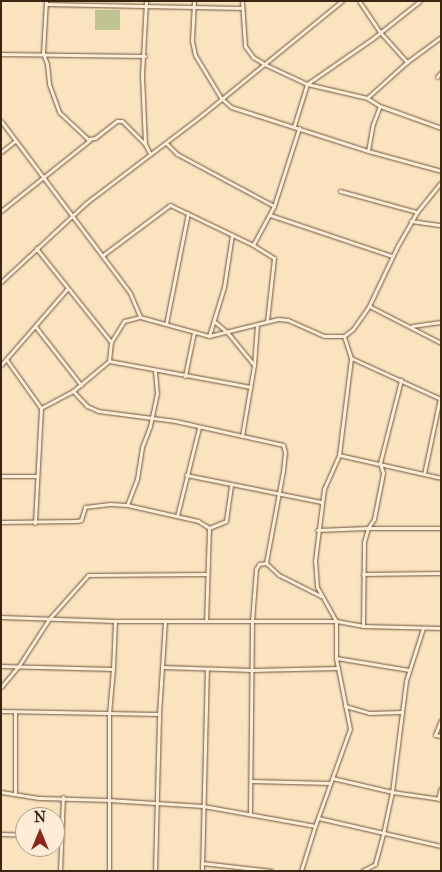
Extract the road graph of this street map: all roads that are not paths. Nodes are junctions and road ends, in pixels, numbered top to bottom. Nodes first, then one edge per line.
1 (146, 1) edge
2 (194, 1) edge
3 (242, 1) edge
4 (342, 1) edge
5 (359, 1) edge
6 (420, 1) edge
7 (46, 3) edge
8 (146, 7) junction
9 (194, 8) junction
10 (242, 8) junction
11 (380, 32) junction
12 (441, 38) edge
13 (43, 53) junction
14 (1, 54) edge
15 (145, 56) junction
16 (407, 62) junction
17 (264, 64) junction
18 (441, 72) edge
19 (437, 77) dead end
20 (307, 84) junction
21 (221, 98) junction
22 (367, 98) junction
23 (380, 106) junction
24 (1, 121) edge
25 (294, 126) junction
26 (299, 128) junction
27 (441, 128) edge
28 (16, 140) junction
29 (90, 140) junction
30 (166, 143) junction
31 (145, 144) junction
32 (368, 151) junction
33 (1, 152) edge
34 (150, 154) junction
35 (441, 171) edge
36 (44, 177) junction
37 (441, 182) edge
38 (340, 191) dead end
39 (274, 206) junction
40 (1, 211) edge
41 (417, 212) junction
42 (188, 213) junction
43 (270, 215) junction
44 (72, 216) junction
45 (411, 221) junction
46 (441, 225) edge
47 (232, 235) junction
48 (253, 245) junction
49 (36, 248) junction
50 (103, 255) junction
51 (392, 256) junction
52 (1, 282) edge
53 (67, 289) junction
54 (369, 306) junction
55 (140, 317) junction
56 (267, 321) junction
57 (214, 322) junction
58 (441, 322) edge
59 (166, 324) junction
60 (257, 325) junction
61 (35, 326) junction
62 (410, 327) junction
63 (194, 332) junction
64 (227, 332) junction
65 (209, 336) junction
66 (344, 336) junction
67 (111, 342) junction
68 (441, 343) edge
69 (351, 358) junction
70 (6, 359) junction
71 (109, 361) junction
72 (1, 365) edge
73 (254, 365) junction
74 (155, 370) junction
75 (185, 376) junction
76 (401, 380) junction
77 (82, 385) junction
78 (251, 387) junction
79 (73, 391) junction
80 (441, 399) edge
81 (41, 408) junction
82 (152, 417) junction
83 (199, 428) junction
84 (242, 436) junction
85 (338, 455) junction
86 (380, 463) junction
87 (424, 474) junction
88 (186, 475) junction
89 (1, 476) edge
90 (36, 476) junction
91 (441, 478) edge
92 (231, 484) junction
93 (278, 494) junction
94 (322, 502) junction
95 (127, 505) junction
96 (177, 516) junction
97 (1, 522) edge
98 (35, 523) junction
99 (209, 528) junction
100 (368, 528) junction
101 (441, 528) edge
102 (317, 530) junction
103 (266, 564) junction
104 (207, 574) junction
105 (363, 574) junction
106 (441, 574) edge
107 (322, 596) junction
108 (1, 617) edge
109 (48, 619) junction
110 (115, 621) junction
111 (252, 621) junction
112 (336, 621) junction
113 (164, 622) junction
114 (206, 622) junction
115 (363, 626) junction
116 (423, 628) junction
117 (441, 628) edge
118 (336, 658) junction
119 (1, 666) edge
120 (18, 667) junction
121 (162, 667) junction
122 (114, 668) junction
123 (338, 668) junction
124 (207, 669) junction
125 (252, 670) junction
126 (409, 670) junction
127 (1, 687) edge
128 (345, 706) junction
129 (1, 711) edge
130 (15, 712) junction
131 (402, 712) junction
132 (109, 714) junction
133 (159, 714) junction
134 (441, 720) edge
135 (441, 736) edge
136 (332, 778) junction
137 (251, 781) junction
138 (330, 783) junction
139 (441, 788) edge
140 (1, 792) edge
141 (15, 792) junction
142 (392, 792) junction
143 (63, 798) junction
144 (440, 799) edge
145 (108, 800) junction
146 (158, 803) junction
147 (202, 806) junction
148 (63, 807) edge
149 (250, 814) junction
150 (318, 818) junction
151 (315, 826) junction
152 (1, 834) edge
153 (383, 834) junction
154 (15, 835) edge
155 (441, 846) edge
156 (60, 857) edge
157 (202, 863) junction
158 (60, 871) edge
159 (109, 871) edge
160 (155, 871) edge
161 (202, 871) edge
162 (272, 871) edge
163 (301, 871) edge
164 (362, 871) edge

1 - 8 street
2 - 9 street
3 - 10 street
4 - 17 street
5 - 11 street
6 - 11 street
7 - 8 street
7 - 13 street
8 - 9 street
8 - 15 street
9 - 10 street
9 - 21 street
10 - 17 street
11 - 16 street
11 - 20 street
12 - 16 street
13 - 14 street
13 - 15 street
13 - 29 street
15 - 31 street
16 - 22 street
17 - 20 street
17 - 21 street
18 - 19 street
20 - 22 street
20 - 25 street
21 - 25 street
21 - 30 street
22 - 23 street
23 - 27 street
23 - 32 street
24 - 28 street
25 - 26 street
26 - 32 street
26 - 39 street
28 - 33 street
28 - 36 street
29 - 31 street
29 - 36 street
30 - 34 street
30 - 39 street
31 - 34 street
32 - 35 street
34 - 44 street
36 - 40 street
36 - 44 street
37 - 41 street
38 - 41 street
39 - 43 street
41 - 45 street
42 - 47 street
42 - 50 street
42 - 59 street
43 - 48 street
43 - 51 street
44 - 49 street
44 - 50 street
45 - 46 street
45 - 51 street
47 - 48 street
47 - 57 street
48 - 56 street
49 - 52 street
49 - 53 street
50 - 55 street
51 - 54 street
53 - 61 street
53 - 67 street
54 - 62 street
54 - 66 street
55 - 59 street
55 - 67 street
56 - 60 street
56 - 66 street
57 - 64 street
57 - 65 street
58 - 62 street
59 - 63 street
60 - 64 street
60 - 73 street
61 - 70 street
61 - 77 street
62 - 68 street
63 - 65 street
63 - 75 street
64 - 65 street
64 - 73 street
66 - 69 street
67 - 71 street
69 - 76 street
69 - 85 street
70 - 72 street
70 - 81 street
71 - 74 street
71 - 77 street
73 - 78 street
74 - 75 street
74 - 82 street
75 - 78 street
76 - 80 street
76 - 86 street
77 - 79 street
78 - 84 street
79 - 81 street
79 - 82 street
80 - 87 street
81 - 90 street
82 - 83 street
82 - 95 street
83 - 84 street
83 - 88 street
84 - 93 street
85 - 86 street
85 - 94 street
86 - 87 street
86 - 100 street
87 - 91 street
88 - 92 street
88 - 96 street
89 - 90 street
90 - 98 street
92 - 93 street
92 - 99 street
93 - 94 street
93 - 103 street
94 - 102 street
95 - 96 street
95 - 98 street
96 - 99 street
97 - 98 street
99 - 104 street
100 - 101 street
100 - 102 street
100 - 105 street
102 - 107 street
103 - 107 street
103 - 111 street
104 - 109 street
104 - 114 street
105 - 106 street
105 - 115 street
107 - 112 street
108 - 109 street
109 - 110 street
109 - 120 street
110 - 113 street
110 - 122 street
111 - 112 street
111 - 114 street
111 - 125 street
112 - 115 street
112 - 118 street
113 - 114 street
113 - 121 street
115 - 116 street
116 - 117 street
116 - 126 street
118 - 123 street
118 - 126 street
119 - 120 street
120 - 122 street
120 - 127 street
121 - 124 street
121 - 133 street
122 - 132 street
123 - 125 street
123 - 128 street
124 - 125 street
124 - 147 street
125 - 137 street
126 - 131 street
128 - 131 street
128 - 136 street
129 - 130 street
130 - 132 street
130 - 141 street
131 - 142 street
132 - 133 street
132 - 145 street
133 - 146 street
134 - 135 street
136 - 138 street
136 - 142 street
137 - 138 street
137 - 149 street
138 - 150 street
139 - 144 street
140 - 141 street
141 - 143 street
142 - 144 street
142 - 153 street
143 - 145 street
143 - 148 street
145 - 146 street
145 - 159 street
146 - 147 street
146 - 160 street
147 - 149 street
147 - 157 street
149 - 151 street
150 - 151 street
150 - 153 street
151 - 163 street
152 - 154 street
153 - 155 street
153 - 164 street
156 - 158 street
157 - 161 street
157 - 162 street

